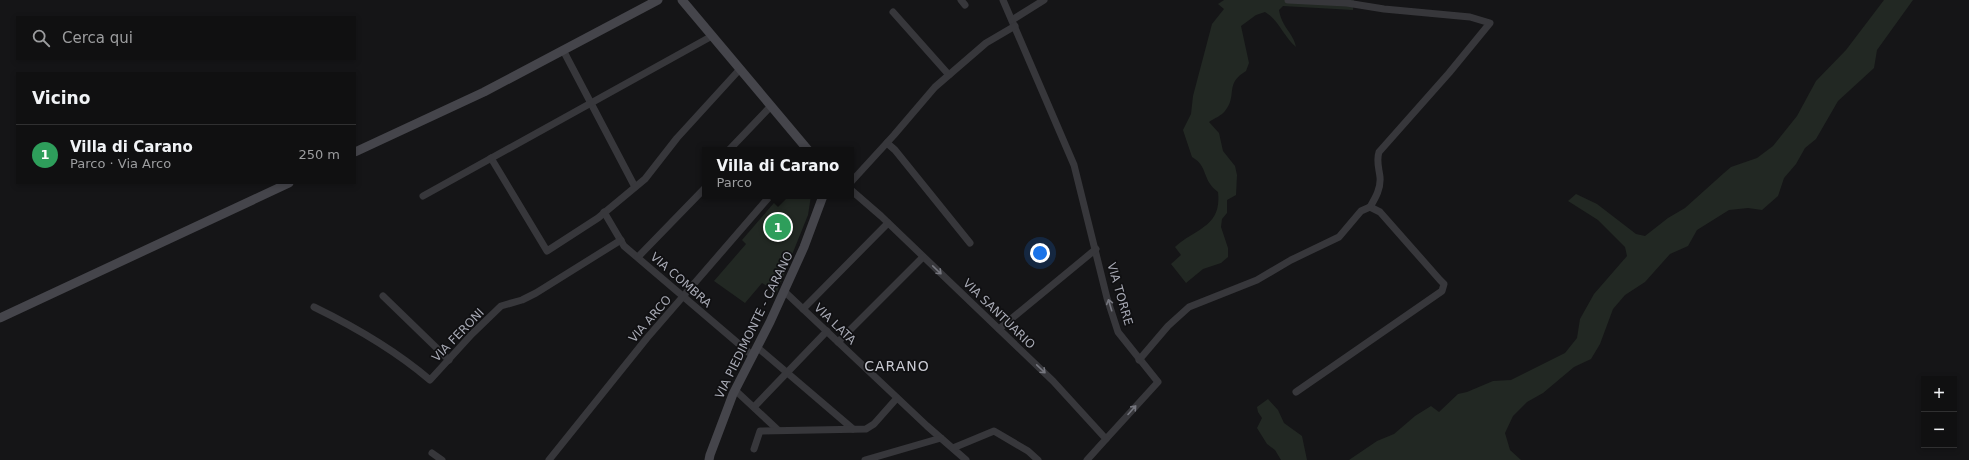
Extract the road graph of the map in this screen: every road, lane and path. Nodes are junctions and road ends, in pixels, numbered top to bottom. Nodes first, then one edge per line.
1 (658, 0) edge
2 (682, 0) edge
3 (1003, 0) edge
4 (1044, 0) edge
5 (1288, 0) edge
6 (894, 12) dead end
7 (1014, 23) junction
8 (712, 36) junction
9 (564, 50) junction
10 (740, 70) junction
11 (949, 75) junction
12 (592, 102) junction
13 (771, 106) junction
14 (887, 143) junction
15 (732, 147) edge
16 (805, 147) edge
17 (356, 152) edge
18 (491, 158) junction
19 (854, 179) edge
20 (287, 184) edge
21 (635, 187) junction
22 (702, 191) edge
23 (854, 193) edge
24 (423, 196) dead end
25 (767, 199) edge
26 (821, 199) edge
27 (1370, 207) junction
28 (604, 212) junction
29 (888, 224) junction
30 (621, 240) junction
31 (970, 243) dead end
32 (1096, 248) junction
33 (638, 257) junction
34 (923, 257) junction
35 (784, 291) junction
36 (383, 296) dead end
37 (684, 297) junction
38 (314, 307) dead end
39 (803, 309) junction
40 (0, 318) edge
41 (999, 329) junction
42 (827, 331) junction
43 (838, 342) junction
44 (757, 347) junction
45 (752, 356) junction
46 (449, 360) junction
47 (1139, 360) junction
48 (788, 374) junction
49 (735, 390) junction
50 (1296, 392) dead end
51 (897, 398) junction
52 (754, 407) junction
53 (853, 429) junction
54 (778, 430) junction
55 (941, 438) junction
56 (1106, 439) junction
57 (953, 448) junction
58 (754, 449) dead end
59 (432, 453) dead end
60 (885, 457) edge
61 (442, 460) edge
62 (549, 460) edge
63 (709, 460) edge
64 (865, 460) edge
65 (966, 460) edge
66 (1038, 460) edge
67 (1087, 460) edge

1 - 9 street
2 - 8 street
3 - 7 street
4 - 7 street
5 - 27 street
6 - 11 street
7 - 11 street
7 - 32 street
8 - 10 street
8 - 12 street
9 - 12 street
9 - 17 street
10 - 13 street
10 - 21 street
11 - 14 street
12 - 18 street
12 - 21 street
13 - 15 street
13 - 16 street
14 - 19 street
14 - 31 street
18 - 24 street
18 - 28 street
20 - 40 street
21 - 28 street
22 - 33 street
23 - 29 street, VIA SANTUARIO
25 - 37 street, VIA ARCO
26 - 35 street, VIA PIEDIMONTE - CARANO
27 - 47 street
27 - 50 street
28 - 30 street, VIA COMBRA
29 - 34 street, VIA SANTUARIO
29 - 39 street
30 - 33 street, VIA COMBRA
30 - 46 street, VIA FERONI
32 - 41 street, VIA TORRE
47 -> 32 street, VIA TORRE
33 - 37 street, VIA COMBRA
34 -> 41 street, VIA SANTUARIO
34 - 43 street
35 - 39 street, VIA LATA
35 - 44 street, VIA PIEDIMONTE - CARANO
36 - 46 street
37 - 45 street, VIA COMBRA
37 - 62 street, VIA ARCO
38 - 46 street, VIA FERONI
39 - 42 street, VIA LATA
41 -> 56 street, VIA SANTUARIO
42 - 43 street, VIA LATA
42 - 48 street
43 - 51 street, VIA LATA
44 - 45 street, VIA PIEDIMONTE - CARANO
44 - 48 street
45 - 49 street, VIA PIEDIMONTE - CARANO
56 -> 47 street, VIA TORRE
48 - 52 street
48 - 53 street
49 - 52 street
49 - 63 street, VIA PIEDIMONTE - CARANO
51 - 53 street
51 - 55 street, VIA LATA
52 - 54 street
53 - 54 street
54 - 58 street
55 - 57 street, VIA LATA
55 - 60 street
56 - 67 street
57 - 65 street, VIA LATA
57 - 66 street
59 - 61 street
60 - 64 street

